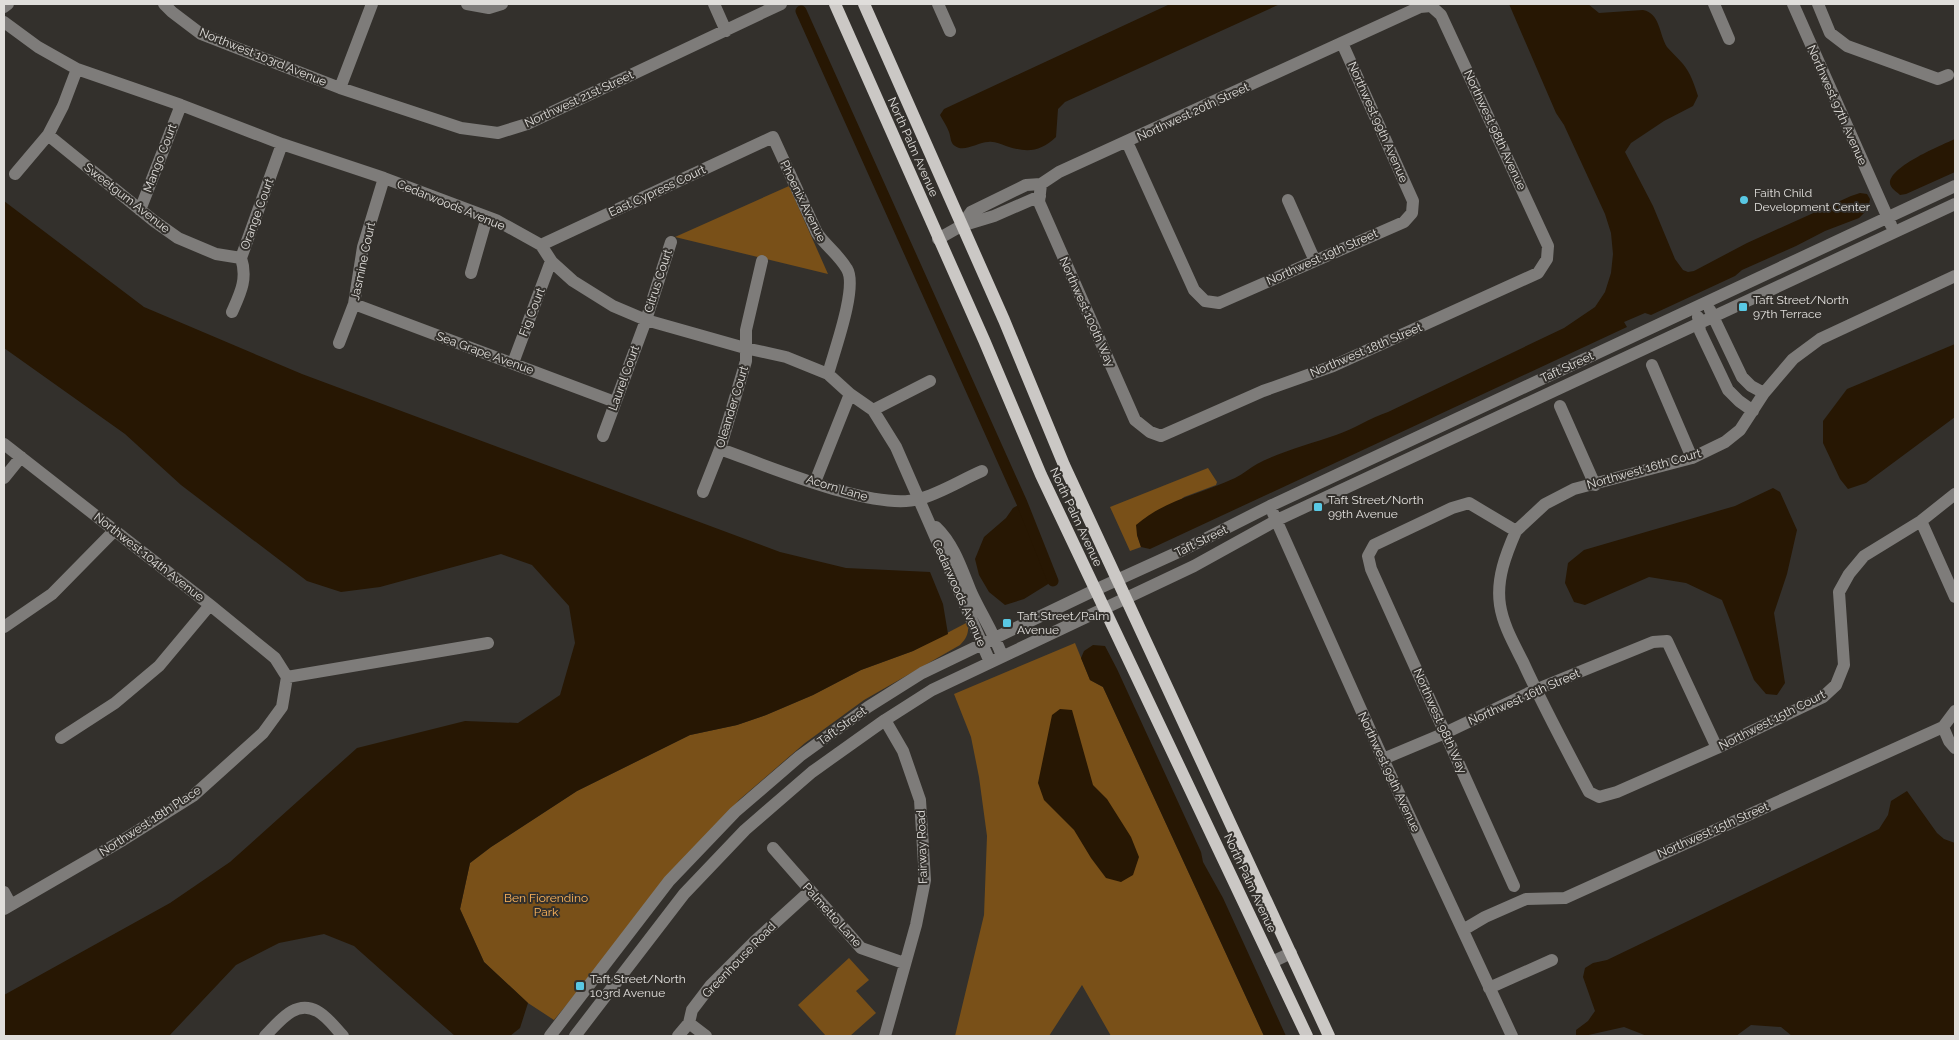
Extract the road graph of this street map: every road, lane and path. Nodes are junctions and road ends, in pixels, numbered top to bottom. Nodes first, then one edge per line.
1 (8, 4) edge
2 (164, 4) edge
3 (372, 4) edge
4 (467, 4) edge
5 (502, 4) edge
6 (714, 4) edge
7 (781, 4) edge
8 (835, 4) edge
9 (864, 4) edge
10 (938, 4) edge
11 (1714, 4) edge
12 (1793, 4) edge
13 (1818, 4) edge
14 (1431, 6) joint
15 (4, 7) edge
16 (4, 22) edge
17 (726, 31) junction
18 (950, 31) dead end
19 (1729, 39) dead end
20 (1342, 43) junction
21 (77, 70) junction
22 (1948, 75) dead end
23 (340, 88) junction
24 (180, 105) junction
25 (48, 135) junction
26 (773, 137) joint
27 (1127, 142) junction
28 (282, 144) junction
29 (16, 174) dead end
30 (384, 178) junction
31 (1955, 186) edge
32 (1040, 195) junction
33 (1288, 200) dead end
34 (1414, 201) joint
35 (1955, 204) edge
36 (140, 210) junction
37 (487, 217) junction
38 (1888, 218) junction
39 (962, 226) junction
40 (1894, 232) junction
41 (938, 239) junction
42 (671, 242) dead end
43 (541, 245) junction
44 (241, 258) junction
45 (1547, 259) joint
46 (762, 261) dead end
47 (1315, 261) junction
48 (551, 262) junction
49 (472, 273) dead end
50 (1955, 276) edge
51 (354, 304) junction
52 (1701, 304) junction
53 (232, 312) dead end
54 (1713, 316) junction
55 (646, 320) junction
56 (1699, 323) junction
57 (339, 343) dead end
58 (745, 348) junction
59 (513, 363) junction
60 (1652, 365) dead end
61 (828, 374) junction
62 (930, 381) dead end
63 (850, 394) junction
64 (1764, 394) junction
65 (615, 402) junction
66 (1560, 406) dead end
67 (873, 410) junction
68 (1753, 411) junction
69 (1150, 432) joint
70 (603, 436) dead end
71 (4, 444) edge
72 (720, 448) junction
73 (21, 458) junction
74 (1692, 458) junction
75 (982, 471) dead end
76 (4, 478) edge
77 (815, 482) junction
78 (1595, 485) junction
79 (704, 492) dead end
80 (1955, 494) edge
81 (919, 500) junction
82 (1270, 506) junction
83 (1277, 520) junction
84 (1922, 521) junction
85 (929, 524) junction
86 (114, 530) junction
87 (1516, 531) junction
88 (1118, 580) junction
89 (1095, 590) junction
90 (1955, 597) edge
91 (1126, 598) junction
92 (210, 605) junction
93 (1103, 609) junction
94 (4, 627) edge
95 (996, 637) junction
96 (488, 643) dead end
97 (981, 644) junction
98 (1002, 656) junction
99 (990, 662) junction
100 (287, 676) junction
101 (1536, 690) junction
102 (1955, 711) edge
103 (885, 720) junction
104 (1943, 727) junction
105 (1445, 733) junction
106 (61, 738) dead end
107 (1717, 748) junction
108 (1955, 748) edge
109 (1383, 759) junction
110 (773, 848) dead end
111 (1514, 886) dead end
112 (810, 891) junction
113 (4, 892) edge
114 (7, 907) edge
115 (1463, 930) junction
116 (1291, 953) junction
117 (1552, 960) dead end
118 (1272, 962) junction
119 (904, 963) junction
120 (1489, 988) junction
121 (689, 1023) junction
122 (265, 1036) edge
123 (343, 1036) edge
124 (550, 1036) edge
125 (575, 1036) edge
126 (678, 1036) edge
127 (706, 1036) edge
128 (885, 1036) edge
129 (1307, 1036) edge
130 (1329, 1036) edge
131 (1512, 1036) edge

1 - 15 street
2 - 23 street, Northwest 103rd Avenue
3 - 23 street
4 - 5 street
6 - 17 street
7 - 17 street, Northwest 21st Street
8 - 41 main road, North Palm Avenue
9 - 39 main road, North Palm Avenue
10 - 18 street
11 - 19 street
12 - 38 street, Northwest 97th Avenue
13 - 22 street
14 - 20 street, Northwest 20th Street
14 - 45 street, Northwest 98th Avenue
16 - 21 street, Cedarwoods Avenue
17 - 23 street, Northwest 21st Street
20 - 27 street, Northwest 20th Street
20 - 34 street, Northwest 99th Avenue
21 - 24 street, Cedarwoods Avenue
21 - 25 street
24 - 28 street, Cedarwoods Avenue
24 - 36 street, Mango Court
25 - 29 street
25 - 36 street, Sweetgum Avenue
26 - 43 street, East Cypress Court
26 - 61 street, Phoenix Avenue
27 - 32 street, Northwest 20th Street
27 - 47 street, Northwest 19th Street
28 - 30 street, Cedarwoods Avenue
28 - 44 street, Orange Court
30 - 37 street, Cedarwoods Avenue
30 - 51 street, Jasmine Court
31 - 38 street, Taft Street
32 - 39 street, Northwest 20th Street
32 - 39 street, Northwest 20th Street
32 - 69 street, Northwest 100th Way
33 - 47 street
34 - 47 street, Northwest 19th Street
35 - 40 street, Taft Street
36 - 44 street, Sweetgum Avenue
37 - 43 street, Cedarwoods Avenue
37 - 49 street
38 - 40 street, Northwest 97th Avenue
38 - 52 street, Taft Street
39 - 41 street, Northwest 20th Street
39 - 88 main road, North Palm Avenue
40 - 54 street, Taft Street
41 - 89 main road, North Palm Avenue
42 - 55 street, Citrus Court
43 - 48 street, Cedarwoods Avenue
44 - 53 street, Orange Court
45 - 69 street, Northwest 18th Street
46 - 58 street, Oleander Court
48 - 55 street, Cedarwoods Avenue
48 - 59 street, Fig Court
50 - 64 street, Northwest 16th Court
51 - 57 street, Jasmine Court
51 - 59 street, Sea Grape Avenue
52 - 54 street
52 - 56 street
52 - 82 street, Taft Street
54 - 56 street, Taft Street
54 - 64 street
55 - 58 street, Cedarwoods Avenue
55 - 65 street, Laurel Court
56 - 68 street
56 - 83 street, Taft Street
58 - 61 street, Cedarwoods Avenue
58 - 72 street, Oleander Court
59 - 65 street, Sea Grape Avenue
60 - 74 street
61 - 63 street, Cedarwoods Avenue
62 - 67 street
63 - 67 street, Cedarwoods Avenue
63 - 77 street
64 - 68 street, Northwest 16th Court
65 - 70 street, Laurel Court
66 - 78 street
67 - 81 street, Cedarwoods Avenue
68 - 74 street, Northwest 16th Court
71 - 73 street, Northwest 104th Avenue
72 - 77 street, Acorn Lane
72 - 79 street, Oleander Court
73 - 76 street
73 - 86 street, Northwest 104th Avenue
74 - 78 street, Northwest 16th Court
75 - 81 street, Acorn Lane
77 - 81 street, Acorn Lane
78 - 87 street, Northwest 16th Court
80 - 84 street
81 - 85 street, Cedarwoods Avenue
82 - 83 street, Northwest 99th Avenue
82 - 88 street, Taft Street
83 - 91 street, Taft Street
83 - 109 street, Northwest 99th Avenue
84 - 90 street
84 - 107 street, Northwest 15th Court
85 - 95 street, Cedarwoods Avenue
85 - 97 street, Cedarwoods Avenue
86 - 92 street, Northwest 104th Avenue
86 - 94 street
87 - 101 street
87 - 105 street, Northwest 98th Way
88 - 89 street, Taft Street
88 - 91 main road, North Palm Avenue
89 - 93 main road, North Palm Avenue
89 - 95 street, Taft Street
91 - 93 street, Taft Street
91 - 116 main road, North Palm Avenue
92 - 100 street, Northwest 104th Avenue
92 - 106 street
93 - 98 street, Taft Street
93 - 118 main road, North Palm Avenue
95 - 97 street, Taft Street
95 - 98 street, Cedarwoods Avenue
96 - 100 street
97 - 99 street, Cedarwoods Avenue
97 - 124 street, Taft Street
98 - 99 street, Taft Street
99 - 103 street, Taft Street
100 - 114 street, Northwest 18th Place
101 - 105 street, Northwest 16th Street
101 - 107 street, Northwest 15th Court
101 - 107 street, Northwest 16th Street
102 - 104 street, Northwest 15th Street
103 - 119 street, Fairway Road
103 - 125 street, Taft Street
104 - 108 street
104 - 115 street, Northwest 15th Street
105 - 109 street, Northwest 16th Street
105 - 111 street, Northwest 98th Way
109 - 115 street, Northwest 99th Avenue
110 - 112 street, Palmetto Lane
112 - 119 street, Palmetto Lane
112 - 121 street, Greenhouse Road
113 - 114 street
115 - 120 street, Northwest 99th Avenue
116 - 118 street
116 - 130 main road, North Palm Avenue
117 - 120 street
118 - 129 main road, North Palm Avenue
119 - 128 street, Fairway Road
120 - 131 street, Northwest 99th Avenue
121 - 126 street, Greenhouse Road
121 - 127 street
122 - 123 street

